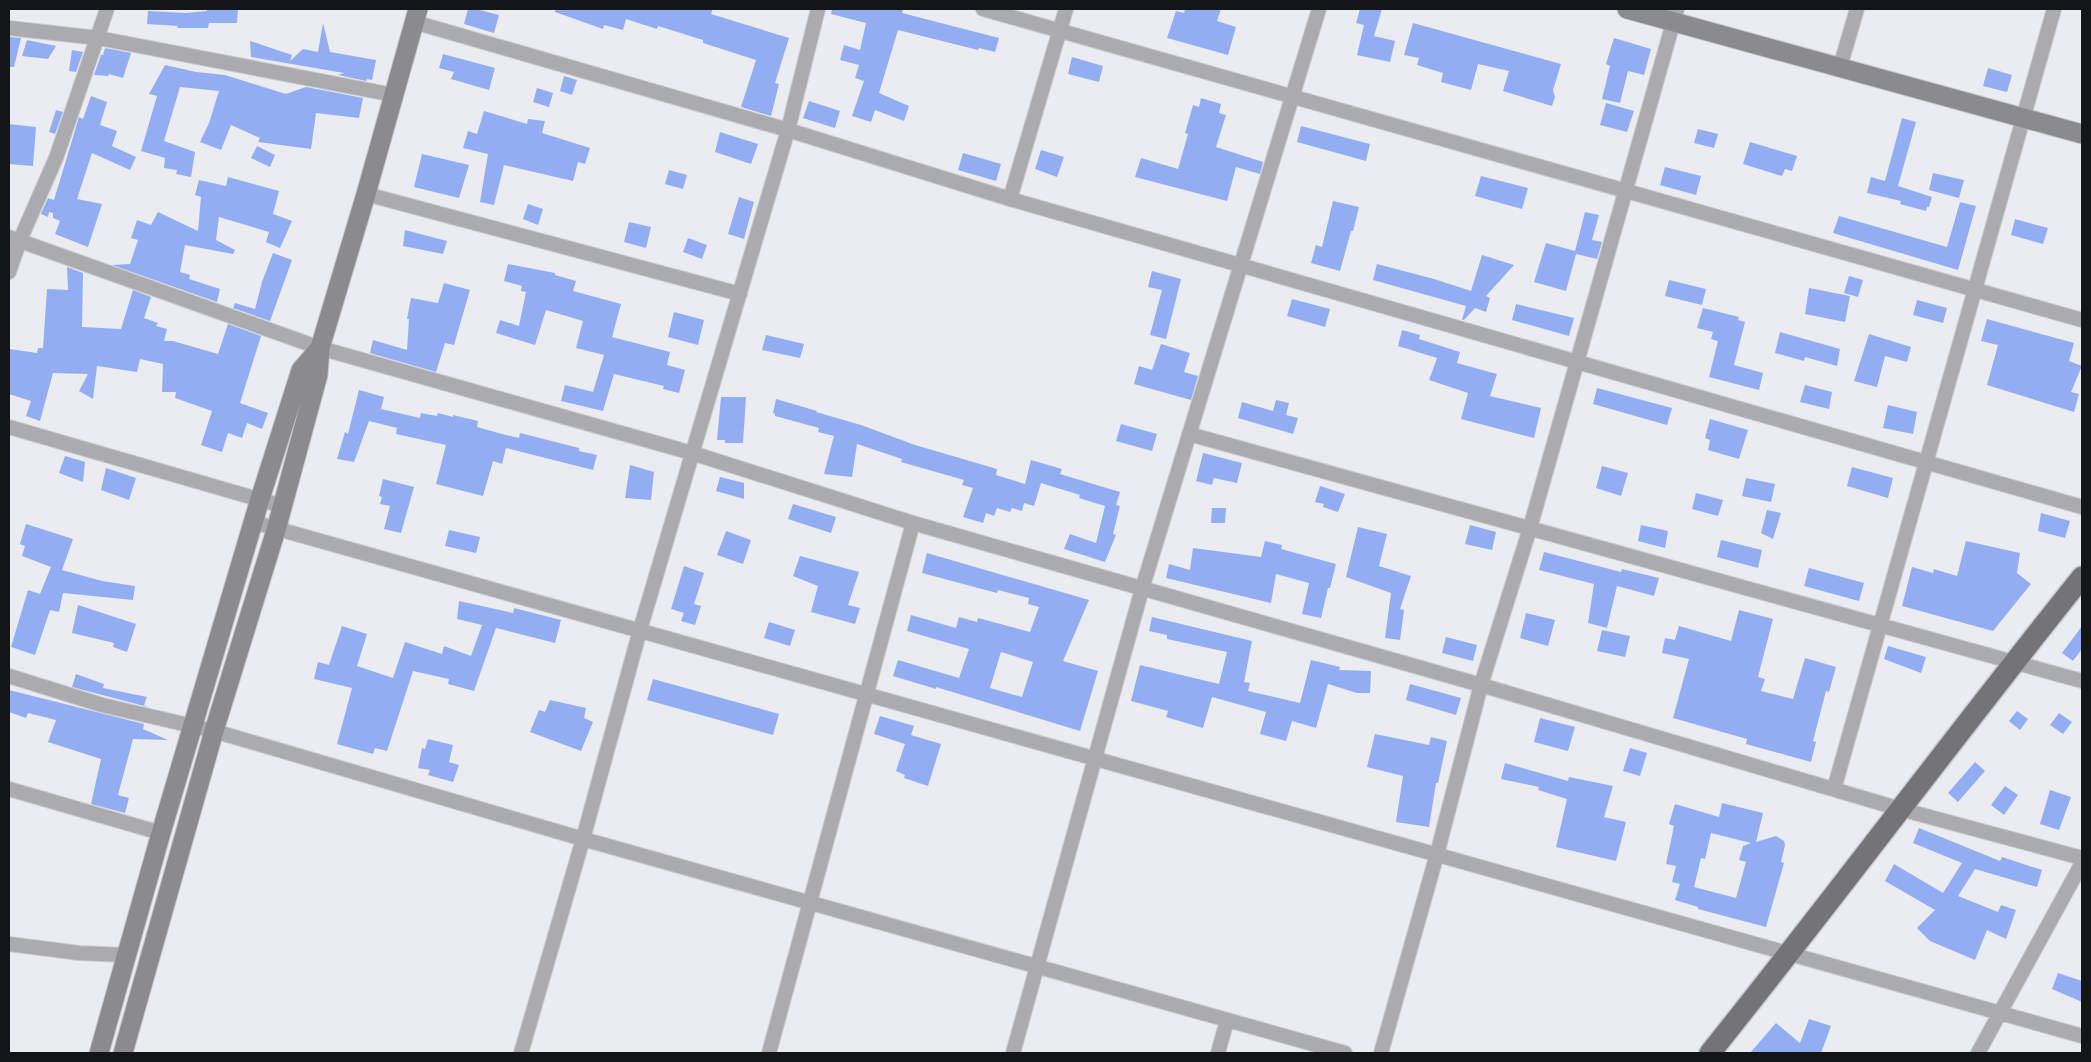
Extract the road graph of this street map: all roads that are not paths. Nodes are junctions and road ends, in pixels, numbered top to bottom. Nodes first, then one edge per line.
1 (107, 9) edge
2 (818, 9) edge
3 (983, 9) edge
4 (1066, 9) edge
5 (1319, 9) edge
6 (1626, 9) edge
7 (1857, 9) edge
8 (2054, 9) edge
9 (1675, 15) edge
10 (416, 16) edge
11 (9, 28) edge
12 (1060, 30) junction
13 (98, 38) junction
14 (1840, 67) junction
15 (394, 96) junction
16 (1292, 96) junction
17 (2023, 118) junction
18 (788, 130) junction
19 (2082, 134) edge
20 (1625, 191) junction
21 (366, 194) junction
22 (1010, 199) junction
23 (14, 239) edge
24 (1241, 265) junction
25 (9, 272) edge
26 (1975, 290) junction
27 (740, 294) junction
28 (2082, 320) edge
29 (320, 348) junction
30 (1577, 362) junction
31 (9, 427) edge
32 (1189, 434) junction
33 (692, 453) junction
34 (1926, 462) junction
35 (260, 499) junction
36 (282, 506) junction
37 (2082, 507) edge
38 (253, 522) junction
39 (913, 523) junction
40 (1530, 528) junction
41 (276, 530) junction
42 (2082, 578) edge
43 (1142, 589) junction
44 (1880, 625) junction
45 (640, 630) junction
46 (2014, 662) junction
47 (9, 676) edge
48 (2082, 681) edge
49 (1481, 685) junction
50 (866, 693) junction
51 (193, 726) junction
52 (214, 731) junction
53 (1096, 758) junction
54 (9, 789) edge
55 (1834, 789) junction
56 (1900, 808) junction
57 (161, 833) junction
58 (583, 839) junction
59 (1437, 854) junction
60 (2082, 858) edge
61 (2082, 863) edge
62 (810, 903) junction
63 (9, 944) edge
64 (1790, 954) junction
65 (126, 955) junction
66 (1038, 967) junction
67 (1999, 1013) junction
68 (1227, 1020) junction
69 (2082, 1036) edge
70 (99, 1053) edge
71 (123, 1053) edge
72 (521, 1053) edge
73 (769, 1053) edge
74 (1013, 1053) edge
75 (1218, 1053) edge
76 (1345, 1053) edge
77 (1381, 1053) edge
78 (1710, 1053) edge
79 (1978, 1053) edge

1 - 13 street
2 - 18 street
3 - 12 street
4 - 12 street
5 - 16 street
6 - 9 street
7 - 14 street
8 - 17 street
9 - 14 street
9 - 20 street
10 - 15 street
10 - 18 street
11 - 13 street
12 - 16 street
12 - 22 street
13 - 15 street
13 - 23 street
14 - 17 street
15 - 21 street
16 - 20 street
16 - 24 street
17 - 19 street
17 - 26 street
18 - 22 street
18 - 27 street
20 - 26 street
20 - 30 street
21 - 27 street
21 - 29 street
22 - 24 street
23 - 25 street
23 - 29 street
24 - 30 street
24 - 32 street
26 - 28 street
26 - 34 street
27 - 33 street
29 - 33 street
29 - 35 street
29 - 36 street
30 - 34 street
30 - 40 street
31 - 35 street
32 - 40 street
32 - 43 street
33 - 39 street
33 - 45 street
34 - 37 street
34 - 44 street
35 - 36 street
35 - 38 street
36 - 41 street
38 - 41 street
38 - 51 street
39 - 43 street
39 - 50 street
40 - 44 street
40 - 49 street
41 - 45 street
41 - 52 street
42 - 46 main road
43 - 49 street
43 - 53 street
44 - 46 street
44 - 55 street
45 - 50 street
45 - 58 street
46 - 48 street
46 - 56 main road
47 - 51 street
49 - 55 street
49 - 59 street
50 - 53 street
50 - 62 street
51 - 52 street
51 - 57 street
52 - 58 street
52 - 71 street
53 - 59 street
53 - 66 street
54 - 57 street
55 - 56 street
56 - 60 street
56 - 64 main road
57 - 65 street
58 - 62 street
58 - 72 street
59 - 64 street
59 - 77 street
61 - 67 street
62 - 66 street
62 - 73 street
63 - 65 street
64 - 67 street
64 - 78 main road
65 - 70 street
66 - 68 street
66 - 74 street
67 - 69 street
67 - 79 street
68 - 75 street
68 - 76 street

